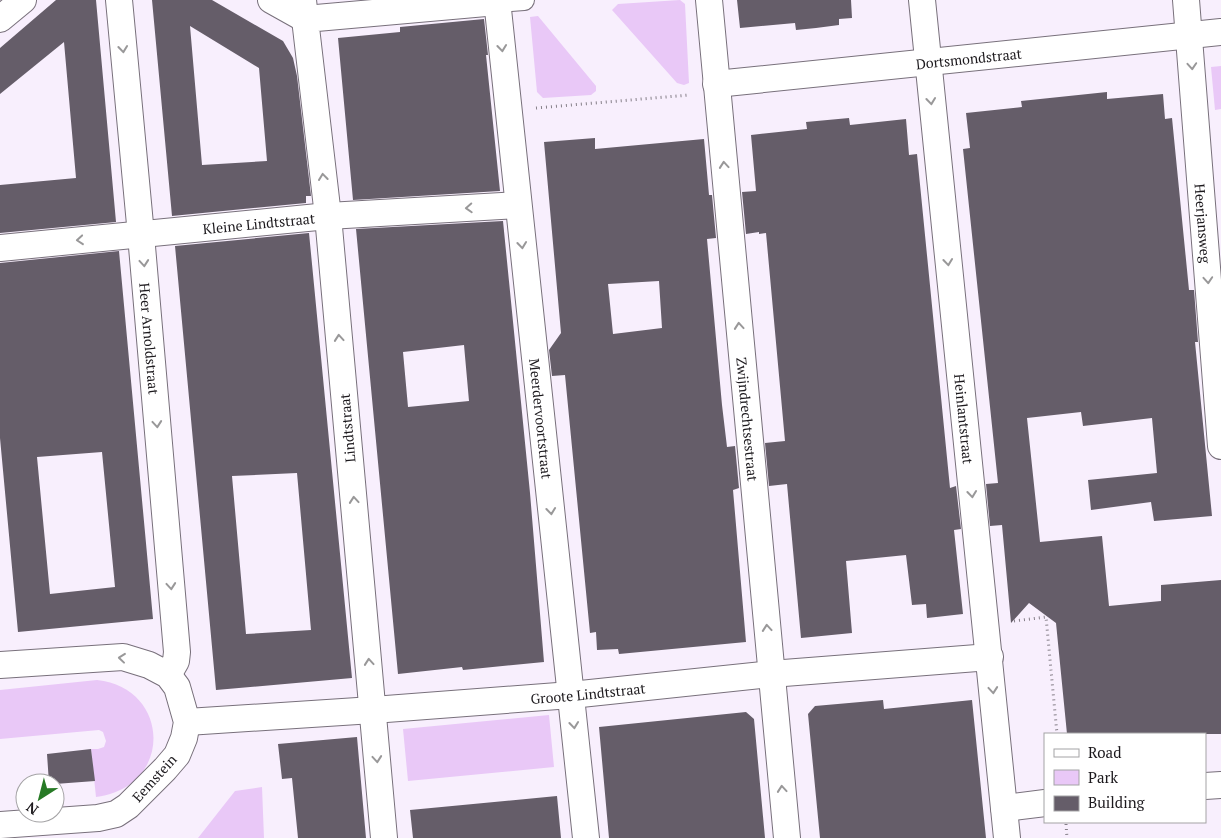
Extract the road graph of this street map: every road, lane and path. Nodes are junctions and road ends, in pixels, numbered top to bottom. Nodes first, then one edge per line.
1 (23, 0) edge
2 (119, 0) edge
3 (271, 0) edge
4 (524, 0) edge
5 (709, 0) edge
6 (922, 0) edge
7 (1186, 0) edge
8 (497, 1) edge
9 (304, 10) edge
10 (0, 19) edge
11 (1221, 32) edge
12 (1189, 35) junction
13 (927, 62) junction
14 (717, 88) junction
15 (508, 110) junction
16 (518, 205) junction
17 (328, 216) junction
18 (141, 235) junction
19 (0, 248) edge
20 (1221, 446) edge
21 (986, 623) junction
22 (990, 657) junction
23 (0, 665) edge
24 (772, 674) junction
25 (168, 675) junction
26 (571, 695) junction
27 (373, 710) junction
28 (187, 722) junction
29 (1057, 733) edge
30 (1221, 785) edge
31 (1206, 786) edge
32 (1044, 803) edge
33 (1004, 808) junction
34 (1065, 823) edge
35 (0, 825) edge
36 (99, 828) edge
37 (384, 838) edge
38 (586, 838) edge
39 (787, 838) edge
40 (1007, 838) edge
41 (1067, 838) edge

1 - 10 street
2 -> 18 street, Heer Arnoldstraat
3 - 9 street
4 - 8 street
5 - 14 street, Zwijndrechtsestraat
6 - 13 street, Heinlantstraat
7 - 12 street, Heerjansweg
8 - 9 street
8 -> 15 street, Meerdervoortstraat
17 -> 9 street, Lindtstraat
11 - 12 street, Dortsmondstraat
12 - 13 street, Dortsmondstraat
12 -> 20 street, Heerjansweg
13 - 14 street, Dortsmondstraat
13 -> 21 street, Heinlantstraat
14 - 15 path
24 -> 14 street, Zwijndrechtsestraat
15 - 16 street, Meerdervoortstraat
16 -> 17 street, Kleine Lindtstraat
16 -> 26 street, Meerdervoortstraat
17 - 18 street, Kleine Lindtstraat
27 -> 17 street, Lindtstraat
18 -> 19 street, Kleine Lindtstraat
18 -> 25 street, Heer Arnoldstraat
21 - 22 street, Heinlantstraat
21 - 29 path
22 - 24 street, Groote Lindtstraat
22 -> 33 street, Heinlantstraat
25 -> 23 street
24 - 26 street, Groote Lindtstraat
39 -> 24 street, Zwijndrechtsestraat
25 - 28 street
26 - 27 street, Groote Lindtstraat
26 -> 38 street, Meerdervoortstraat
27 - 28 street, Groote Lindtstraat
27 -> 37 street, Lindtstraat
28 - 36 street, Eemstein
30 - 31 street
32 - 33 street
33 - 40 street, Heinlantstraat
34 - 41 path
35 - 36 street, Eemstein

